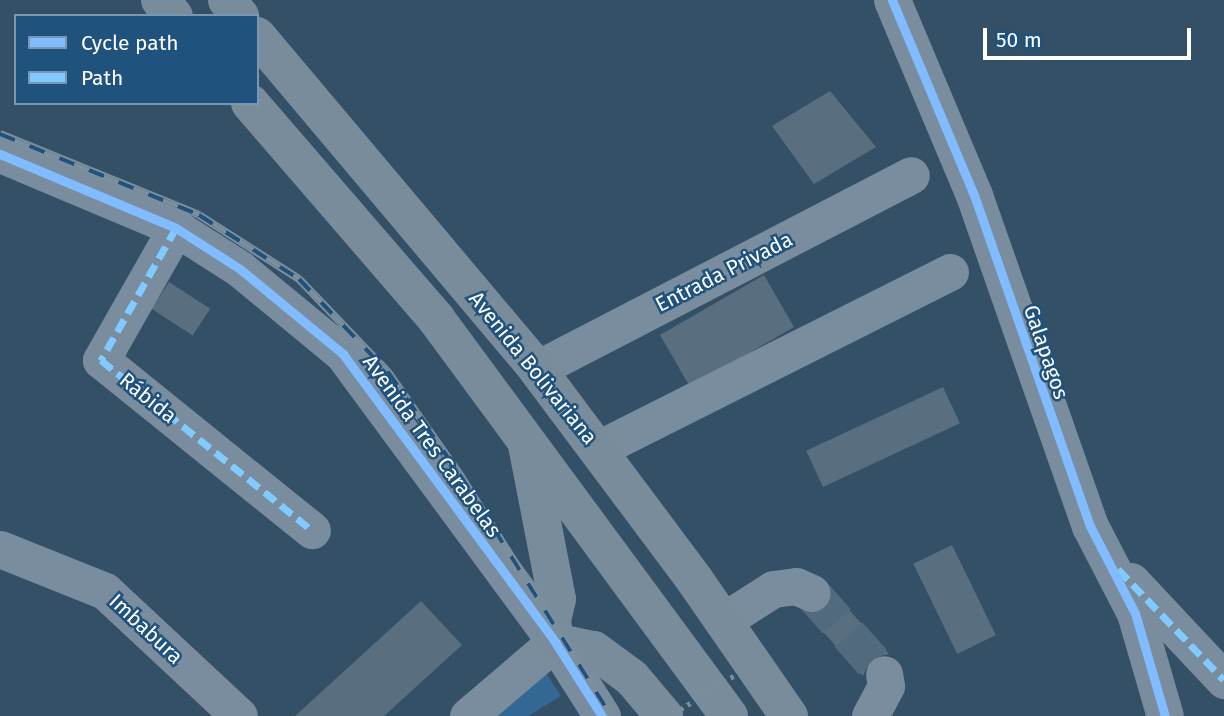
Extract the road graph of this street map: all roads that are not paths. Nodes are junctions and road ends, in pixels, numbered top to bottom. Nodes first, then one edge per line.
1 (160, 0) edge
2 (227, 0) edge
3 (892, 0) edge
4 (172, 14) edge
5 (238, 14) edge
6 (259, 38) edge
7 (252, 105) edge
8 (0, 154) edge
9 (911, 175) dead end
10 (176, 228) junction
11 (950, 272) dead end
12 (537, 369) junction
13 (524, 433) junction
14 (598, 449) junction
15 (312, 530) dead end
16 (0, 549) edge
17 (1107, 559) junction
18 (812, 593) tunnel mouth
19 (723, 621) junction
20 (555, 642) junction
21 (884, 674) dead end
22 (1224, 680) edge
23 (669, 715) edge
24 (239, 716) edge
25 (468, 716) edge
26 (602, 716) edge
27 (729, 716) edge
28 (789, 716) edge
29 (870, 716) edge
30 (1165, 716) edge

1 - 4 main road
2 - 5 main road
3 - 17 street, Galapagos
6 - 12 main road, Avenida Bolivariana
7 - 13 main road, Avenida Bolivariana
8 - 10 street, Avenida Tres Carabelas
9 - 12 street, Entrada Privada
10 - 15 street, Rábida
10 - 20 street, Avenida Tres Carabelas
11 - 14 street
12 - 14 main road, Avenida Bolivariana
13 - 20 main road
13 - 27 main road, Avenida Bolivariana
14 - 19 main road, Avenida Bolivariana
16 - 24 street, Imbabura
17 - 22 street
17 - 30 street, Galapagos
18 - 19 street
19 - 28 main road, Avenida Bolivariana
20 - 23 main road
20 - 25 street
20 - 26 street, Avenida Tres Carabelas
21 - 29 street

